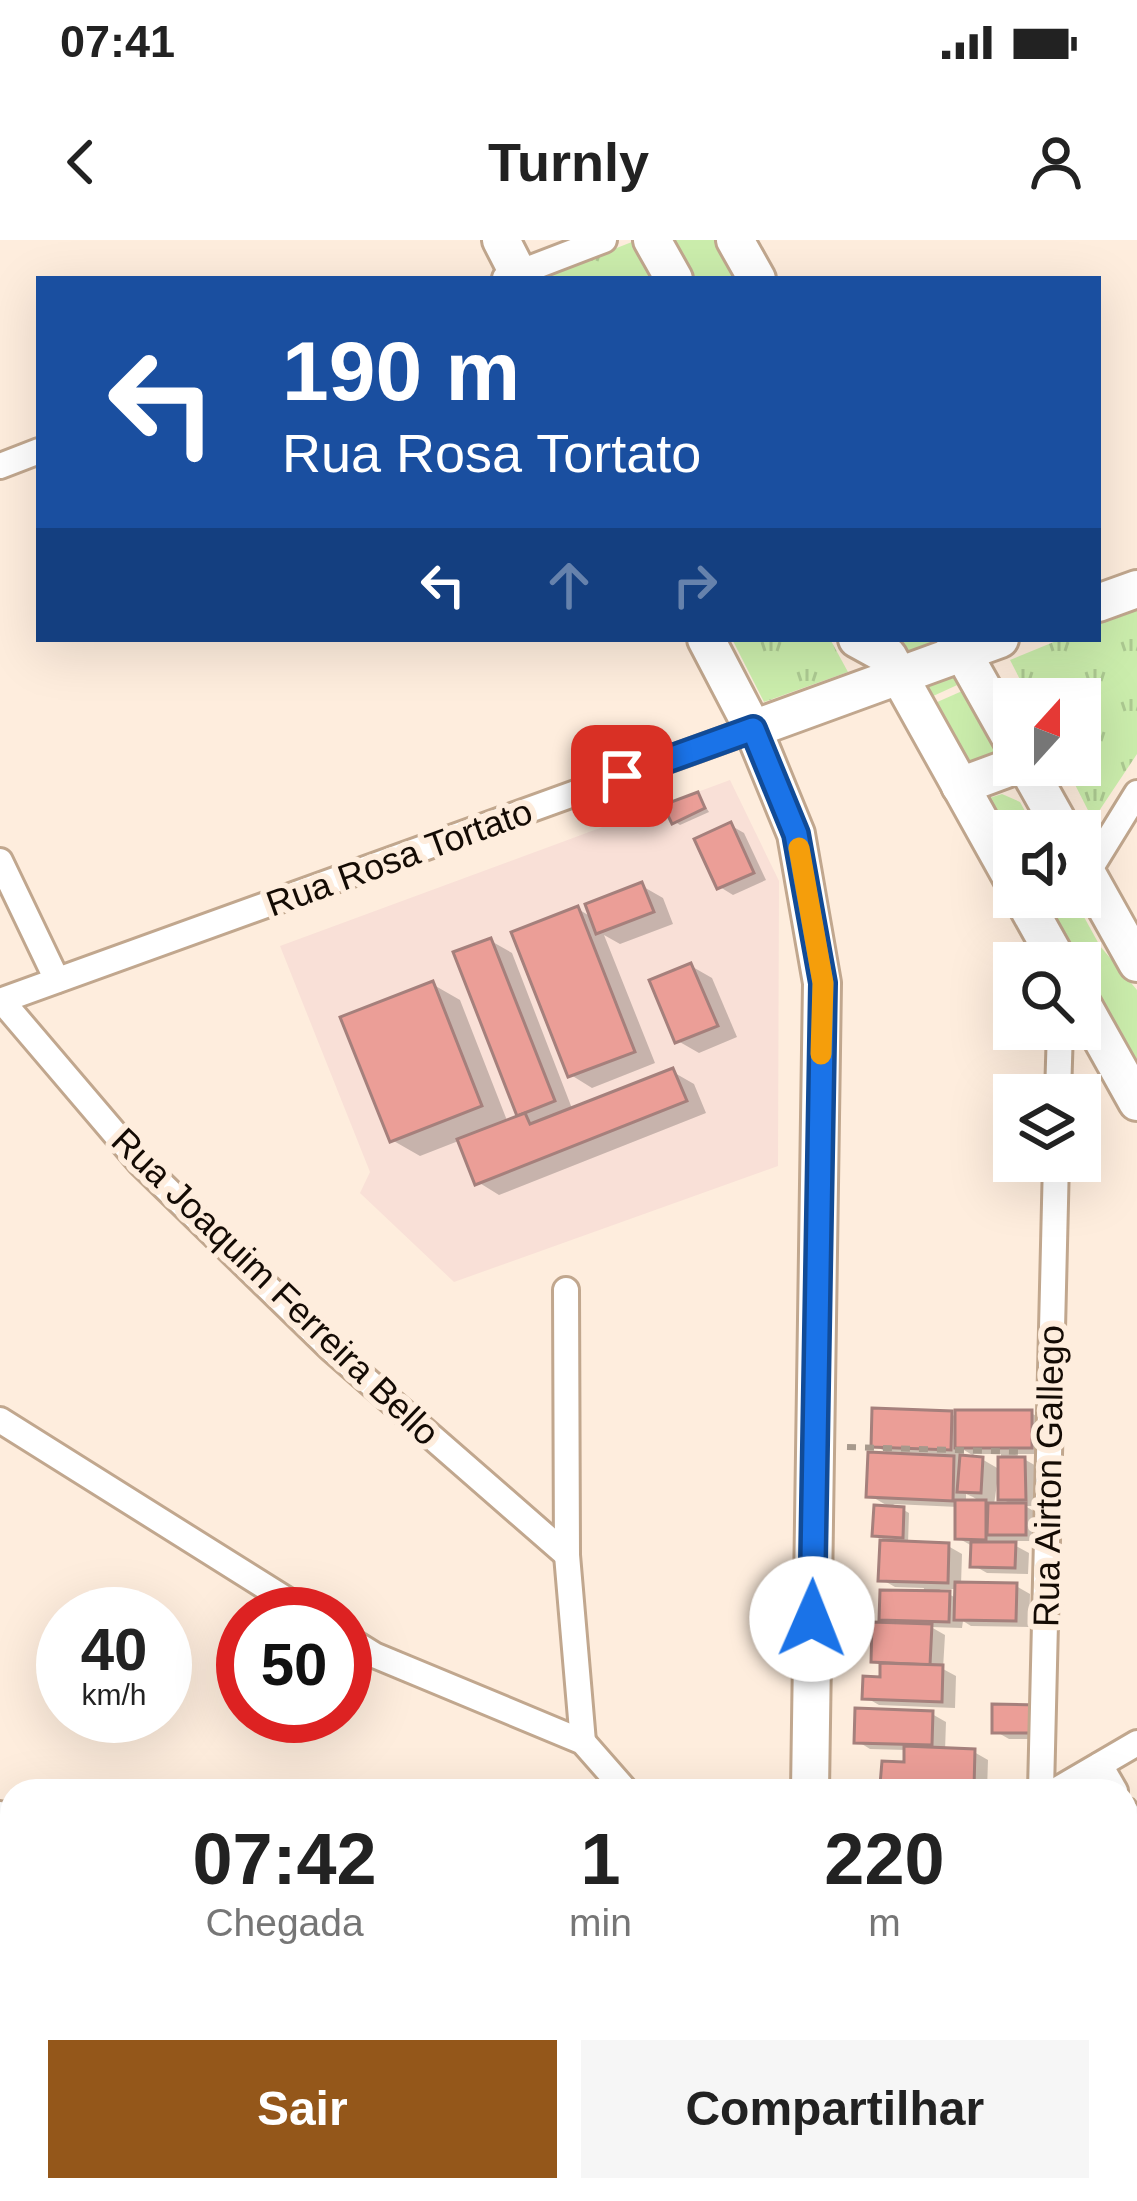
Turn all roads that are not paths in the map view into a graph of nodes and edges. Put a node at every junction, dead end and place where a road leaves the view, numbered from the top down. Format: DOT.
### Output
graph roads {
  1 [pos="501,240"];
  2 [pos="604,240"];
  3 [pos="652,240"];
  4 [pos="735,240"];
  5 [pos="514,276"];
  6 [pos="516,276"];
  7 [pos="672,276"];
  8 [pos="755,276"];
  9 [pos="36,452"];
  10 [pos="0,466"];
  11 [pos="1137,589"];
  12 [pos="1101,602"];
  13 [pos="708,642"];
  14 [pos="862,642"];
  15 [pos="959,646"];
  16 [pos="899,676"];
  17 [pos="993,707"];
  18 [pos="753,729"];
  19 [pos="993,775"];
  20 [pos="960,786"];
  21 [pos="1137,793"];
  22 [pos="1101,843"];
  23 [pos="993,845"];
  24 [pos="0,862"];
  25 [pos="1101,900"];
  26 [pos="1137,963"];
  27 [pos="57,980"];
  28 [pos="1,1001"];
  29 [pos="1101,1038"];
  30 [pos="1137,1102"];
  31 [pos="1055,1182"];
  32 [pos="566,1290"];
  33 [pos="0,1420"];
  34 [pos="566,1556"];
  35 [pos="266,1587"];
  36 [pos="372,1654"];
  37 [pos="583,1742"];
  38 [pos="1137,1743"];
  39 [pos="1100,1765"];
  40 [pos="615,1779"];
  41 [pos="809,1779"];
  42 [pos="1041,1779"];
  43 [pos="1076,1779"];
  44 [pos="1108,1779"];
  1 -- 5 [label="main road"];
  2 -- 6 [label="street"];
  3 -- 7 [label="main road"];
  4 -- 8 [label="main road"];
  9 -- 10 [label="street"];
  11 -- 12 [label="main road"];
  13 -- 18 [label="main road"];
  14 -- 16 [label="main road"];
  15 -- 16 [label="main road, Rua Rosa Tortato"];
  15 -- 17 [label="main road"];
  16 -- 18 [label="main road, Rua Rosa Tortato"];
  16 -- 20 [label="main road"];
  18 -- 27 [label="street, Rua Rosa Tortato"];
  18 -- 41 [label="main road"];
  19 -- 20 [label="main road"];
  20 -- 23 [label="main road"];
  21 -- 22 [label="street"];
  24 -- 27 [label="street"];
  25 -- 26 [label="main road"];
  27 -- 28 [label="street, Rua Rosa Tortato"];
  28 -- 34 [label="street, Rua Joaquim Ferreira Bello"];
  29 -- 30 [label="main road"];
  31 -- 42 [label="street, Rua Airton Gallego"];
  32 -- 34 [label="street"];
  33 -- 35 [label="street"];
  34 -- 37 [label="street"];
  36 -- 37 [label="street"];
  37 -- 40 [label="street"];
  38 -- 39 [label="street"];
  39 -- 43 [label="street"];
  39 -- 44 [label="street"];
}
